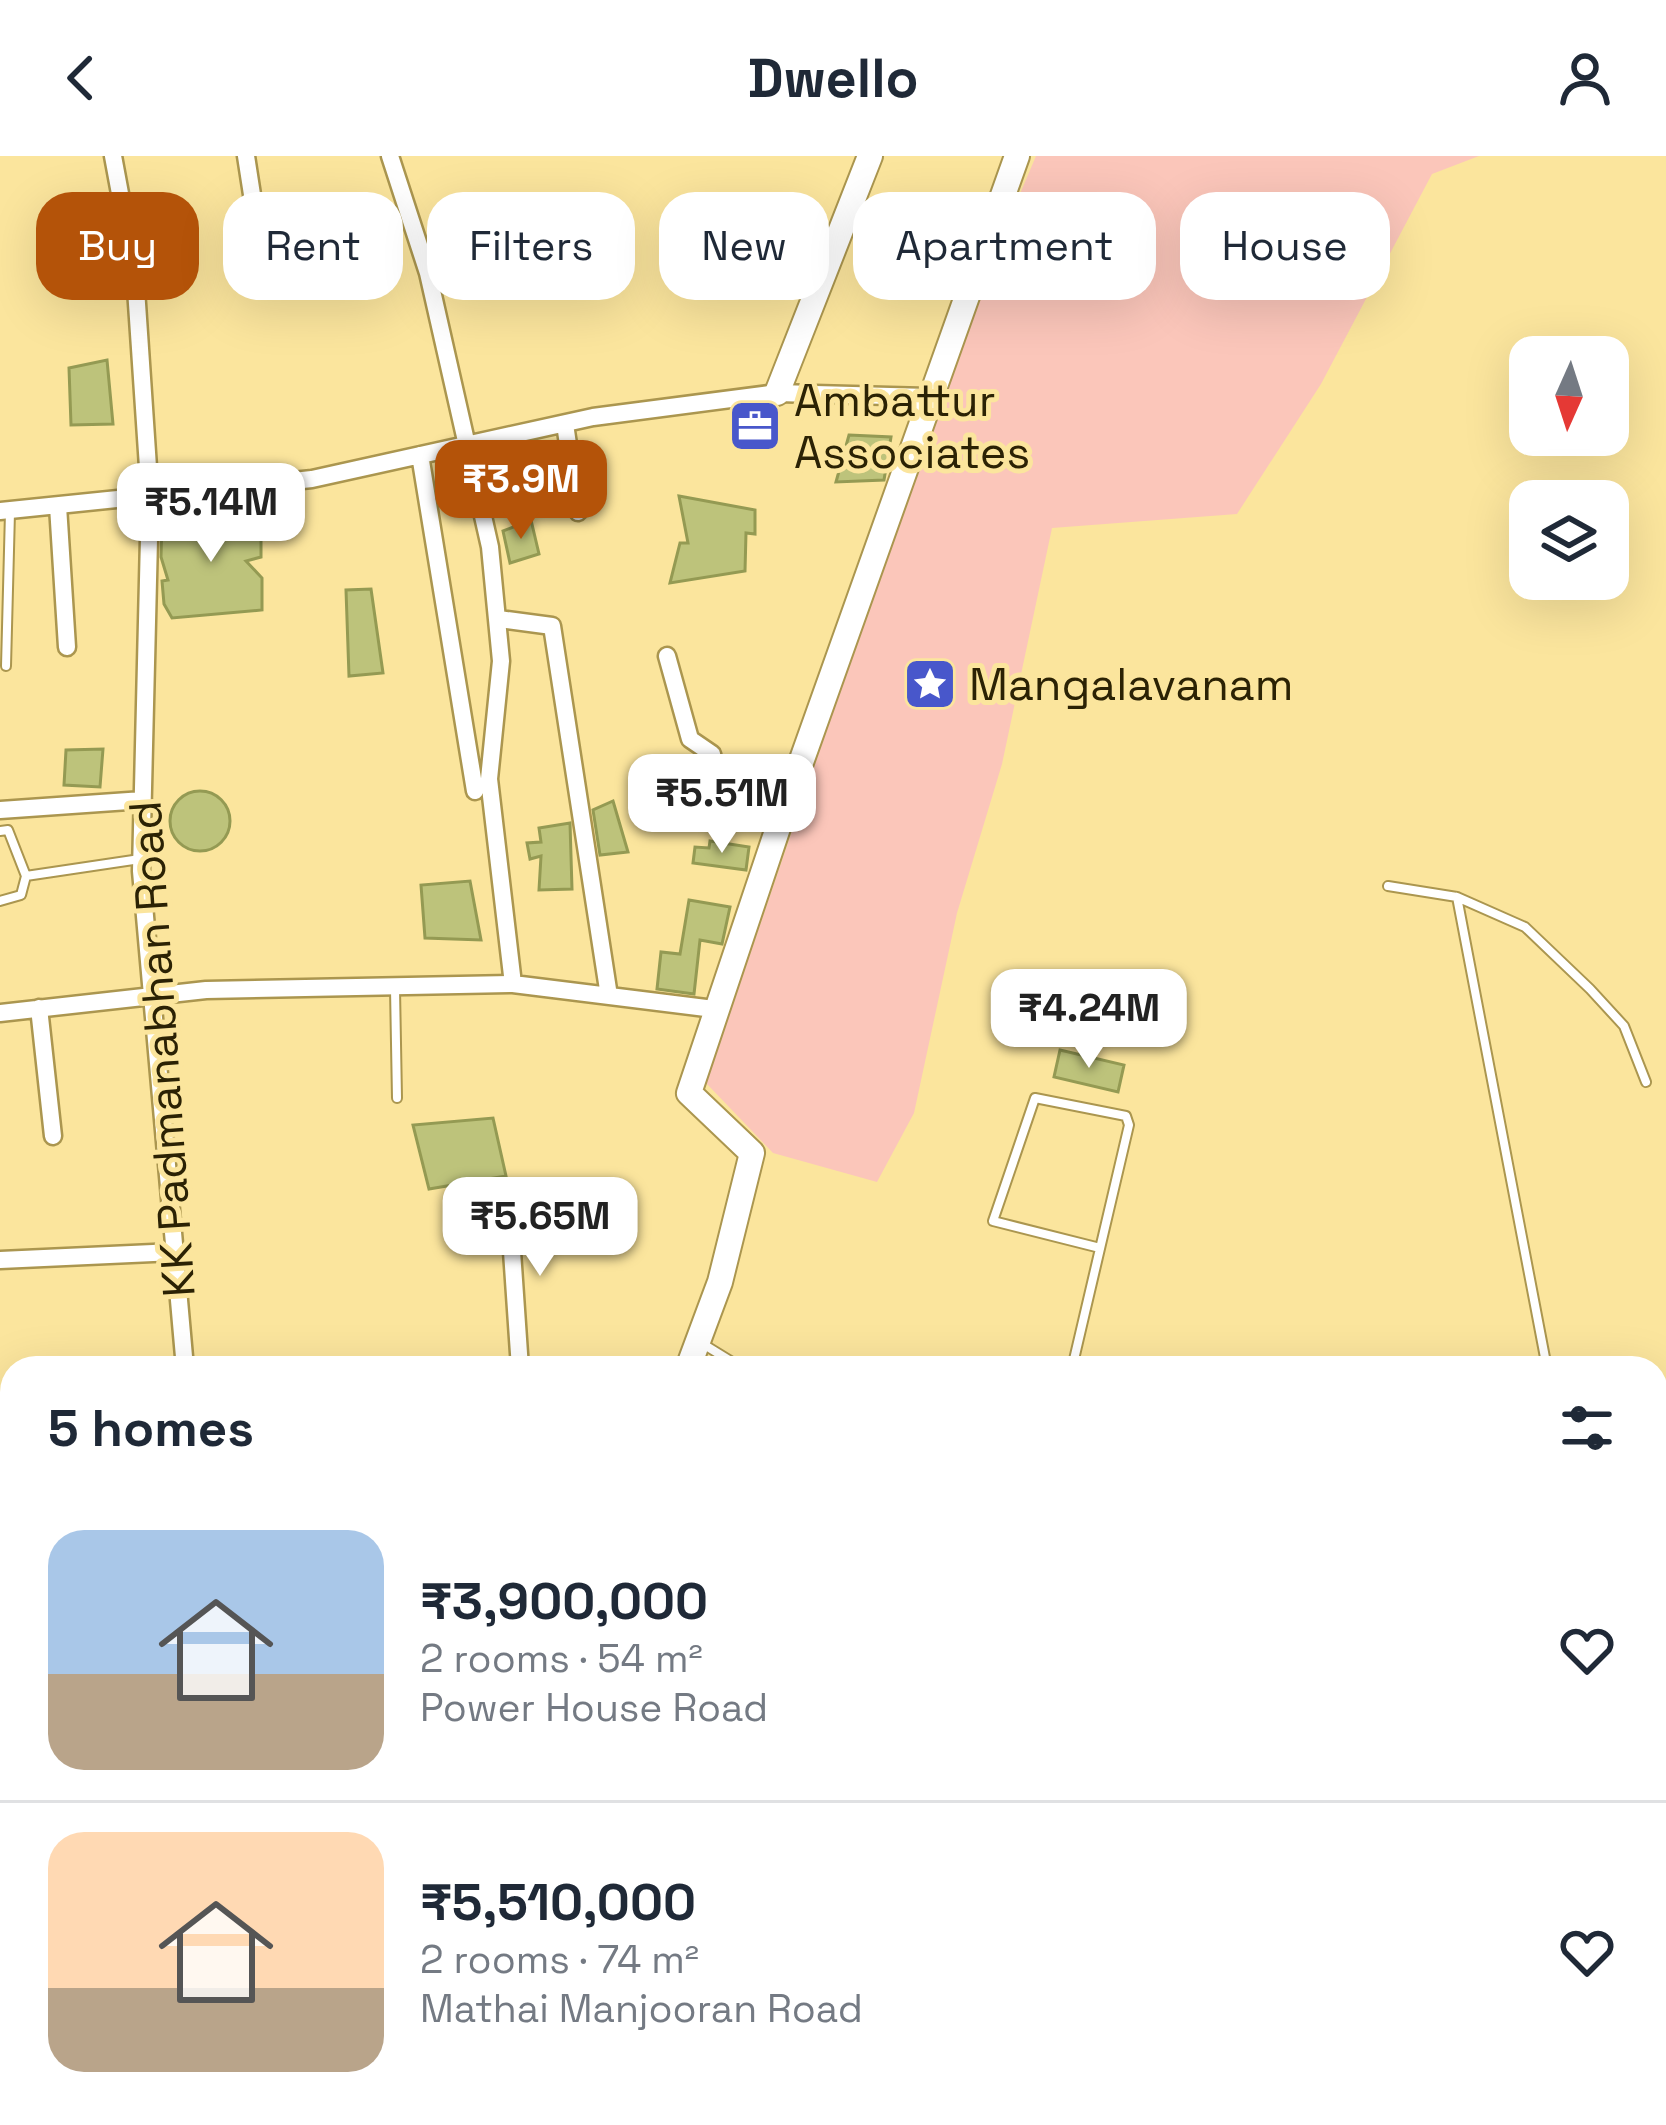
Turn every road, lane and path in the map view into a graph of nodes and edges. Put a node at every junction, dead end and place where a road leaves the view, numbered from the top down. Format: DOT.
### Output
graph roads {
  1 [pos="113,156"];
  2 [pos="246,156"];
  3 [pos="870,156"];
  4 [pos="1017,156"];
  5 [pos="393,157"];
  6 [pos="252,192"];
  7 [pos="829,238"];
  8 [pos="839,239"];
  9 [pos="777,393"];
  10 [pos="928,397"];
  11 [pos="565,424"];
  12 [pos="469,444"];
  13 [pos="421,455"];
  14 [pos="150,497"];
  15 [pos="58,506"];
  16 [pos="5,510"];
  17 [pos="578,512"];
  18 [pos="499,619"];
  19 [pos="67,647"];
  20 [pos="668,656"];
  21 [pos="6,666"];
  22 [pos="482,785"];
  23 [pos="143,800"];
  24 [pos="0,810"];
  25 [pos="784,810"];
  26 [pos="0,831"];
  27 [pos="142,859"];
  28 [pos="26,876"];
  29 [pos="1388,886"];
  30 [pos="1457,897"];
  31 [pos="0,901"];
  32 [pos="513,983"];
  33 [pos="395,988"];
  34 [pos="155,994"];
  35 [pos="609,996"];
  36 [pos="39,1008"];
  37 [pos="714,1009"];
  38 [pos="0,1013"];
  39 [pos="1646,1082"];
  40 [pos="397,1098"];
  41 [pos="53,1136"];
  42 [pos="508,1193"];
  43 [pos="1100,1248"];
  44 [pos="175,1252"];
  45 [pos="0,1260"];
  46 [pos="699,1342"];
  47 [pos="184,1356"];
  48 [pos="519,1356"];
  49 [pos="693,1356"];
  50 [pos="722,1356"];
  51 [pos="1075,1356"];
  52 [pos="1545,1356"];
  1 -- 14 [label="street, KK Padmanabhan Road"];
  2 -- 6 [label="street"];
  3 -- 8 [label="street"];
  4 -- 10 [label="street"];
  5 -- 12 [label="street"];
  7 -- 8 [label="lane"];
  8 -- 9 [label="street"];
  9 -- 10 [label="street"];
  9 -- 11 [label="street"];
  10 -- 25 [label="street"];
  11 -- 12 [label="street"];
  11 -- 17 [label="street"];
  12 -- 13 [label="street"];
  12 -- 18 [label="street"];
  13 -- 14 [label="street"];
  13 -- 22 [label="street"];
  14 -- 15 [label="street"];
  14 -- 23 [label="street, KK Padmanabhan Road"];
  15 -- 16 [label="street"];
  15 -- 19 [label="street"];
  16 -- 21 [label="lane"];
  18 -- 22 [label="street"];
  18 -- 35 [label="street"];
  20 -- 25 [label="street"];
  22 -- 32 [label="street"];
  23 -- 24 [label="street"];
  23 -- 27 [label="street, KK Padmanabhan Road"];
  25 -- 37 [label="street"];
  26 -- 28 [label="lane"];
  27 -- 28 [label="lane"];
  27 -- 34 [label="street, KK Padmanabhan Road"];
  28 -- 31 [label="lane"];
  29 -- 30 [label="lane"];
  30 -- 39 [label="lane"];
  30 -- 52 [label="lane"];
  32 -- 33 [label="street"];
  32 -- 35 [label="street"];
  33 -- 34 [label="street"];
  33 -- 40 [label="lane"];
  34 -- 36 [label="street"];
  34 -- 44 [label="street, KK Padmanabhan Road"];
  35 -- 37 [label="street"];
  36 -- 38 [label="street"];
  36 -- 41 [label="street"];
  37 -- 46 [label="street"];
  42 -- 48 [label="street"];
  43 -- 43 [label="lane"];
  43 -- 51 [label="lane"];
  44 -- 45 [label="street"];
  44 -- 47 [label="street, KK Padmanabhan Road"];
  46 -- 49 [label="street"];
  46 -- 50 [label="lane"];
}
